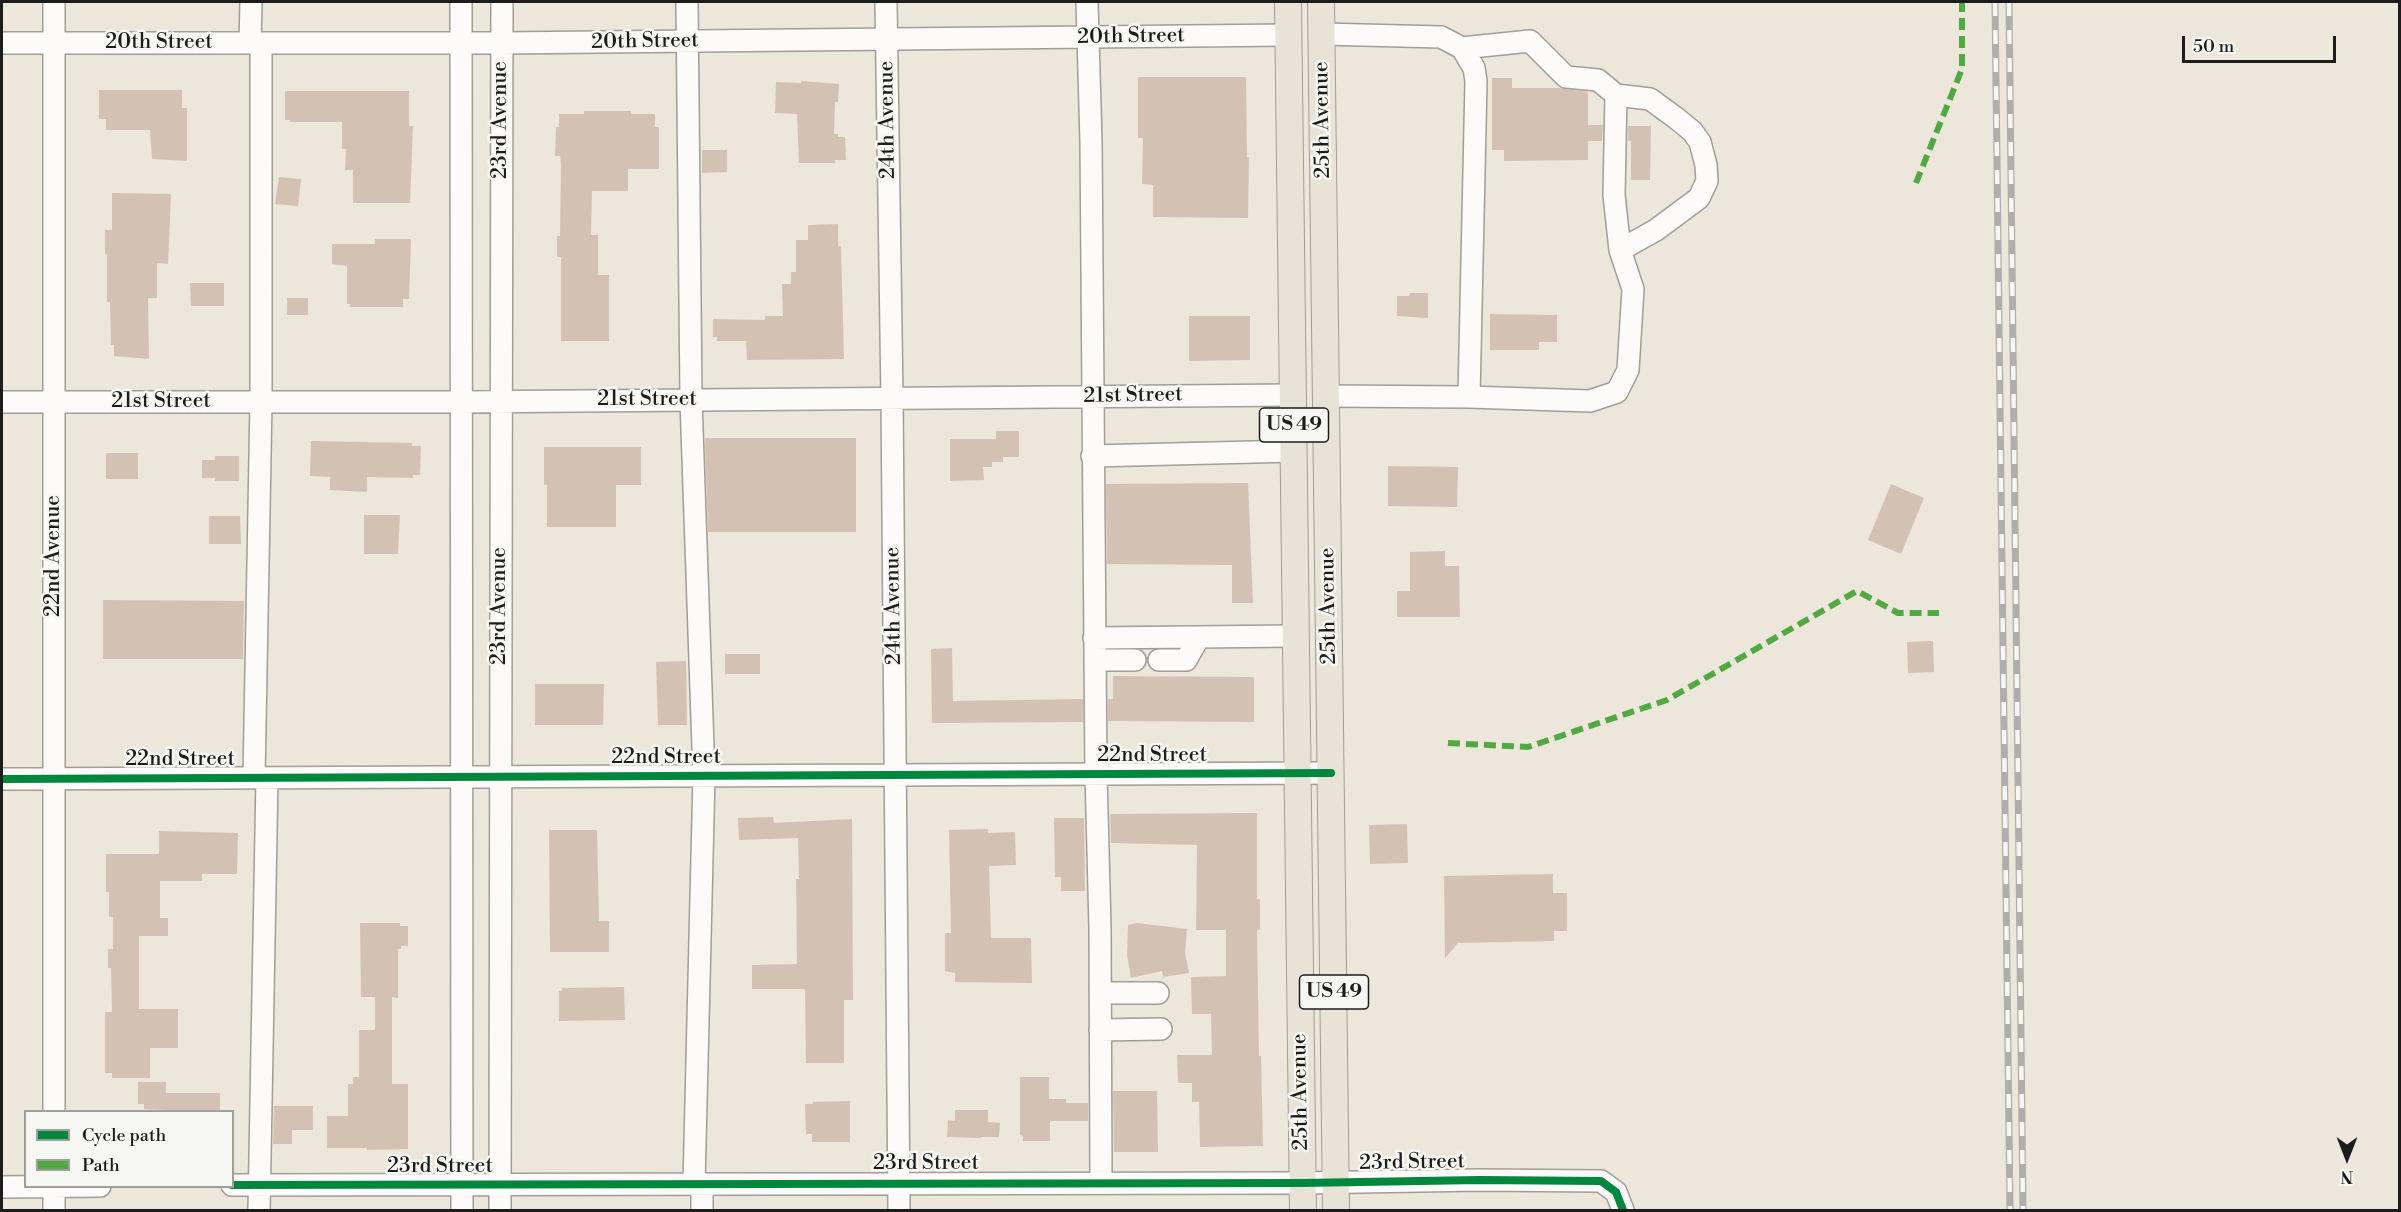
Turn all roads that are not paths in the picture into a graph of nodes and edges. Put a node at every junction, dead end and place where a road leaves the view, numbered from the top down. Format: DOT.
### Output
graph roads {
  1 [pos="54,2"];
  2 [pos="251,2"];
  3 [pos="461,2"];
  4 [pos="502,2"];
  5 [pos="687,2"];
  6 [pos="886,2"];
  7 [pos="1087,2"];
  8 [pos="1288,2"];
  9 [pos="1322,2"];
  10 [pos="1322,34"];
  11 [pos="1288,35"];
  12 [pos="1088,37"];
  13 [pos="886,39"];
  14 [pos="688,41"];
  15 [pos="2,43"];
  16 [pos="54,43"];
  17 [pos="256,43"];
  18 [pos="461,43"];
  19 [pos="502,43"];
  20 [pos="1462,48"];
  21 [pos="1616,95"];
  22 [pos="1620,250"];
  23 [pos="1293,395"];
  24 [pos="1326,396"];
  25 [pos="1091,397"];
  26 [pos="1469,397"];
  27 [pos="892,398"];
  28 [pos="691,400"];
  29 [pos="2,402"];
  30 [pos="261,402"];
  31 [pos="461,402"];
  32 [pos="500,402"];
  33 [pos="54,403"];
  34 [pos="1294,451"];
  35 [pos="1092,456"];
  36 [pos="1296,636"];
  37 [pos="1199,637"];
  38 [pos="1094,638"];
  39 [pos="1095,660"];
  40 [pos="1134,660"];
  41 [pos="1159,660"];
  42 [pos="1331,773"];
  43 [pos="1096,774"];
  44 [pos="1298,774"];
  45 [pos="896,775"];
  46 [pos="704,776"];
  47 [pos="462,777"];
  48 [pos="501,777"];
  49 [pos="260,778"];
  50 [pos="2,779"];
  51 [pos="54,779"];
  52 [pos="1101,993"];
  53 [pos="1158,993"];
  54 [pos="1161,1029"];
  55 [pos="1100,1030"];
  56 [pos="54,1110"];
  57 [pos="1101,1182"];
  58 [pos="898,1183"];
  59 [pos="1302,1183"];
  60 [pos="1336,1183"];
  61 [pos="259,1184"];
  62 [pos="698,1184"];
  63 [pos="234,1185"];
  64 [pos="462,1185"];
  65 [pos="500,1185"];
  66 [pos="2,1187"];
  67 [pos="24,1187"];
  68 [pos="54,1188"];
  69 [pos="1619,1201"];
  70 [pos="54,1210"];
  71 [pos="259,1210"];
  72 [pos="462,1210"];
  73 [pos="500,1210"];
  74 [pos="702,1210"];
  75 [pos="899,1210"];
  76 [pos="1303,1210"];
  77 [pos="1336,1210"];
  1 -- 16 [label="street, 22nd Avenue"];
  2 -- 17 [label="street"];
  3 -- 18 [label="street, 23rd Avenue"];
  4 -- 19 [label="street, 23rd Avenue"];
  5 -- 14 [label="street"];
  6 -- 13 [label="street, 24th Avenue"];
  7 -- 12 [label="street"];
  8 -- 11 [label="main road, 25th Avenue / US 49"];
  9 -- 10 [label="main road, 25th Avenue / US 49"];
  10 -- 20 [label="street"];
  10 -- 24 [label="main road, 25th Avenue / US 49"];
  11 -- 12 [label="street, 20th Street"];
  11 -- 23 [label="main road, 25th Avenue / US 49"];
  12 -- 13 [label="street, 20th Street"];
  12 -- 25 [label="street"];
  13 -- 14 [label="street, 20th Street"];
  13 -- 27 [label="street, 24th Avenue"];
  14 -- 19 [label="street, 20th Street"];
  14 -- 28 [label="street"];
  15 -- 16 [label="street, 20th Street"];
  16 -- 17 [label="street, 20th Street"];
  16 -- 33 [label="street, 22nd Avenue"];
  17 -- 18 [label="street, 20th Street"];
  17 -- 30 [label="street"];
  18 -- 19 [label="street, 20th Street"];
  18 -- 31 [label="street, 23rd Avenue"];
  19 -- 32 [label="street, 23rd Avenue"];
  20 -- 21 [label="street"];
  20 -- 26 [label="street"];
  21 -- 22 [label="street"];
  21 -- 22 [label="street"];
  22 -- 26 [label="street"];
  23 -- 25 [label="street, 21st Street"];
  23 -- 34 [label="main road, 25th Avenue / US 49"];
  24 -- 26 [label="street"];
  24 -- 42 [label="main road, 25th Avenue / US 49"];
  25 -- 27 [label="street, 21st Street"];
  25 -- 35 [label="street"];
  27 -- 28 [label="street, 21st Street"];
  27 -- 45 [label="street, 24th Avenue"];
  28 -- 32 [label="street, 21st Street"];
  28 -- 46 [label="street"];
  29 -- 33 [label="street, 21st Street"];
  30 -- 31 [label="street, 21st Street"];
  30 -- 33 [label="street, 21st Street"];
  30 -- 49 [label="street"];
  31 -- 32 [label="street, 21st Street"];
  31 -- 47 [label="street, 23rd Avenue"];
  32 -- 48 [label="street, 23rd Avenue"];
  33 -- 51 [label="street, 22nd Avenue"];
  34 -- 35 [label="street"];
  34 -- 36 [label="main road, 25th Avenue / US 49"];
  35 -- 38 [label="street"];
  36 -- 37 [label="street"];
  36 -- 44 [label="main road, 25th Avenue / US 49"];
  37 -- 38 [label="street"];
  37 -- 41 [label="street"];
  38 -- 39 [label="street"];
  39 -- 40 [label="street"];
  39 -- 43 [label="street"];
  42 -- 44 [label="street, 22nd Street"];
  42 -- 60 [label="main road, 25th Avenue / US 49"];
  43 -- 44 [label="street, 22nd Street"];
  43 -- 45 [label="street, 22nd Street"];
  43 -- 52 [label="street"];
  44 -- 59 [label="main road, 25th Avenue / US 49"];
  45 -- 46 [label="street, 22nd Street"];
  45 -- 58 [label="street, 24th Avenue"];
  46 -- 48 [label="street, 22nd Street"];
  46 -- 62 [label="street"];
  47 -- 48 [label="street, 22nd Street"];
  47 -- 49 [label="street, 22nd Street"];
  47 -- 64 [label="street, 23rd Avenue"];
  48 -- 65 [label="street, 23rd Avenue"];
  49 -- 51 [label="street, 22nd Street"];
  49 -- 61 [label="street"];
  50 -- 51 [label="street, 22nd Street"];
  51 -- 56 [label="street, 22nd Avenue"];
  52 -- 53 [label="street"];
  52 -- 55 [label="street"];
  54 -- 55 [label="street"];
  55 -- 57 [label="street"];
  57 -- 58 [label="street, 23rd Street"];
  57 -- 59 [label="street, 23rd Street"];
  58 -- 62 [label="street, 23rd Street"];
  58 -- 75 [label="street, 24th Avenue"];
  59 -- 60 [label="street, 23rd Street"];
  59 -- 76 [label="main road, 25th Avenue / US 49"];
  60 -- 69 [label="street, 23rd Street"];
  60 -- 77 [label="main road, 25th Avenue / US 49"];
  61 -- 63 [label="street, 23rd Street"];
  61 -- 64 [label="street, 23rd Street"];
  61 -- 71 [label="street"];
  62 -- 65 [label="street, 23rd Street"];
  62 -- 74 [label="street"];
  64 -- 65 [label="street, 23rd Street"];
  64 -- 72 [label="street, 23rd Avenue"];
  65 -- 73 [label="street, 23rd Avenue"];
  66 -- 67 [label="street"];
  68 -- 70 [label="street"];
}
